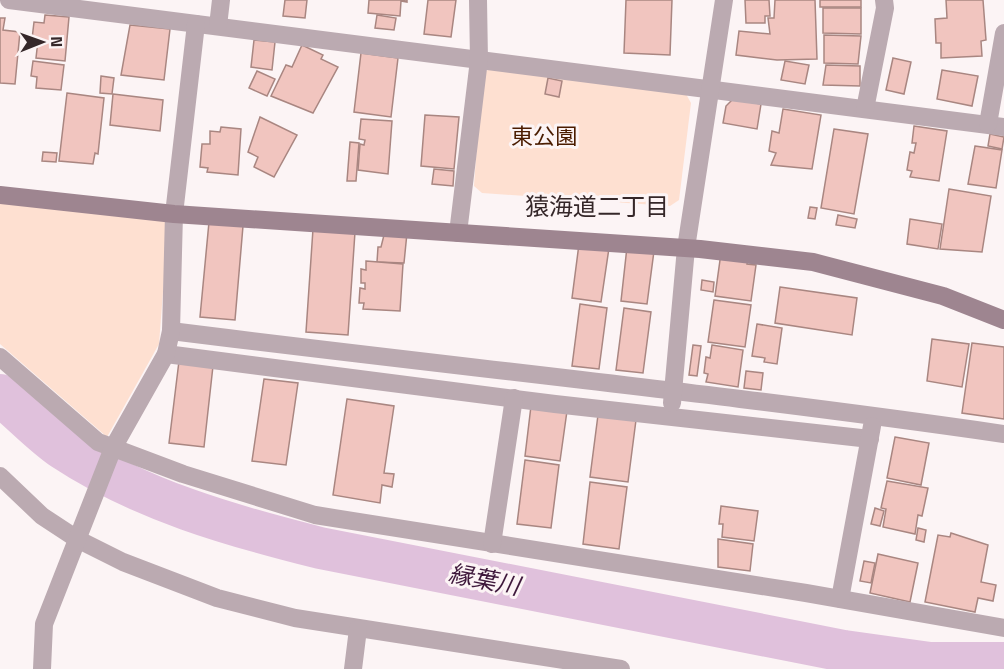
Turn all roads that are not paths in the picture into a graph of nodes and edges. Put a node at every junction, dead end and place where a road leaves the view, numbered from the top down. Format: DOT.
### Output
graph roads {
  1 [pos="9,0"];
  2 [pos="221,0"];
  3 [pos="478,0"];
  4 [pos="724,0"];
  5 [pos="884,0"];
  6 [pos="133,8"];
  7 [pos="196,24"];
  8 [pos="218,26"];
  9 [pos="1004,33"];
  10 [pos="480,60"];
  11 [pos="709,91"];
  12 [pos="865,109"];
  13 [pos="996,125"];
  14 [pos="0,195"];
  15 [pos="174,214"];
  16 [pos="458,232"];
  17 [pos="686,248"];
  18 [pos="1004,320"];
  19 [pos="171,331"];
  20 [pos="166,354"];
  21 [pos="0,357"];
  22 [pos="673,391"];
  23 [pos="514,398"];
  24 [pos="874,415"];
  25 [pos="670,416"];
  26 [pos="1004,434"];
  27 [pos="870,439"];
  28 [pos="111,453"];
  29 [pos="0,476"];
  30 [pos="77,539"];
  31 [pos="492,544"];
  32 [pos="840,599"];
  33 [pos="1004,628"];
  34 [pos="358,629"];
  35 [pos="540,663"];
  36 [pos="42,669"];
  37 [pos="353,669"];
  38 [pos="621,669"];
  1 -- 6 [label="street"];
  2 -- 8 [label="street"];
  3 -- 10 [label="street"];
  4 -- 11 [label="street"];
  5 -- 12 [label="street"];
  6 -- 7 [label="street"];
  7 -- 8 [label="street"];
  7 -- 15 [label="street"];
  8 -- 10 [label="street"];
  9 -- 13 [label="street"];
  10 -- 11 [label="street"];
  10 -- 16 [label="street"];
  11 -- 12 [label="street"];
  11 -- 17 [label="street"];
  12 -- 13 [label="street"];
  14 -- 15 [label="street"];
  15 -- 16 [label="street"];
  15 -- 19 [label="street"];
  16 -- 17 [label="street"];
  17 -- 18 [label="street"];
  17 -- 22 [label="street"];
  19 -- 20 [label="street"];
  19 -- 22 [label="street"];
  20 -- 23 [label="street"];
  20 -- 28 [label="street"];
  21 -- 28 [label="street"];
  22 -- 24 [label="street"];
  22 -- 25 [label="street"];
  23 -- 25 [label="street"];
  23 -- 31 [label="street"];
  24 -- 26 [label="street"];
  24 -- 27 [label="street"];
  25 -- 27 [label="street"];
  27 -- 32 [label="street"];
  28 -- 30 [label="street"];
  28 -- 31 [label="street"];
  29 -- 30 [label="street"];
  30 -- 34 [label="street"];
  30 -- 36 [label="street"];
  31 -- 32 [label="street"];
  32 -- 33 [label="street"];
  34 -- 35 [label="street"];
  34 -- 37 [label="street"];
  35 -- 38 [label="street"];
}
